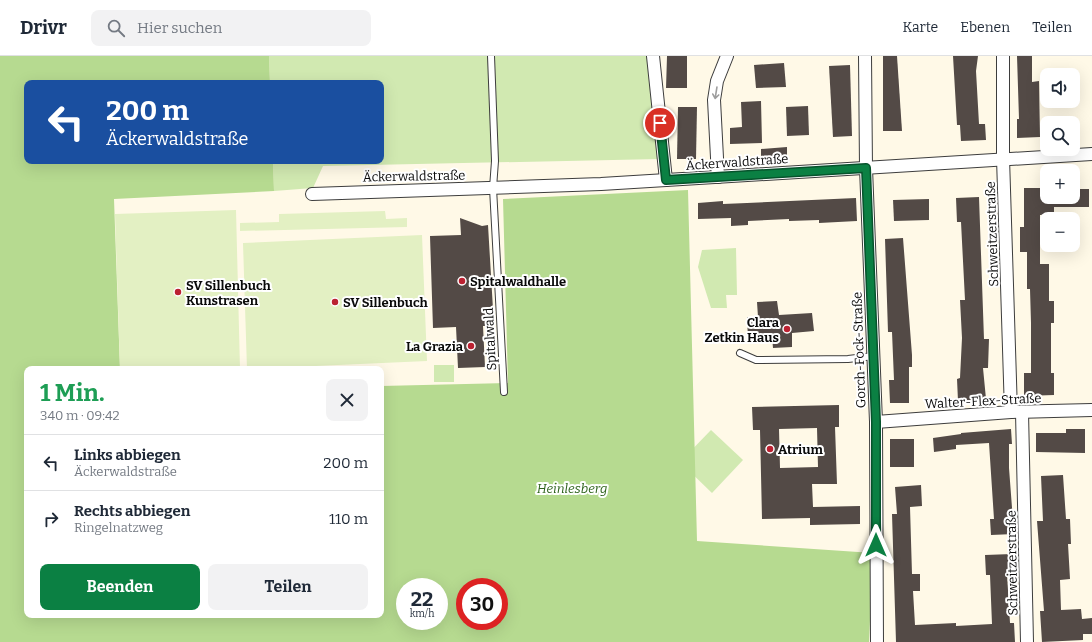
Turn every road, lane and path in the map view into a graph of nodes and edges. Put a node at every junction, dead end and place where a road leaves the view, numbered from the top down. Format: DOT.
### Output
graph roads {
  1 [pos="491,56"];
  2 [pos="653,56"];
  3 [pos="727,56"];
  4 [pos="865,56"];
  5 [pos="1003,56"];
  6 [pos="1092,154"];
  7 [pos="1003,158"];
  8 [pos="866,168"];
  9 [pos="718,176"];
  10 [pos="666,180"];
  11 [pos="493,188"];
  12 [pos="312,194"];
  13 [pos="740,353"];
  14 [pos="874,356"];
  15 [pos="504,392"];
  16 [pos="1092,410"];
  17 [pos="1017,412"];
  18 [pos="876,422"];
  19 [pos="878,642"];
  20 [pos="1028,642"];
  1 -- 11 [label="lane, Spitalwald"];
  2 -- 10 [label="street"];
  3 -- 9 [label="street, one-way"];
  4 -- 8 [label="street, Gorch-Fock-Straße"];
  5 -- 7 [label="street, Schweitzerstraße"];
  6 -- 7 [label="street, Äckerwaldstraße"];
  7 -- 8 [label="street, Äckerwaldstraße"];
  7 -- 17 [label="street, Schweitzerstraße"];
  8 -- 9 [label="street, Äckerwaldstraße"];
  8 -- 14 [label="street, Gorch-Fock-Straße"];
  9 -- 10 [label="street, Äckerwaldstraße"];
  10 -- 11 [label="street, Äckerwaldstraße"];
  11 -- 12 [label="street, Äckerwaldstraße"];
  11 -- 15 [label="lane, Spitalwald"];
  13 -- 14 [label="lane"];
  14 -- 18 [label="street, Gorch-Fock-Straße"];
  16 -- 17 [label="street, Walter-Flex-Straße"];
  17 -- 18 [label="street, Walter-Flex-Straße"];
  17 -- 20 [label="street, Schweitzerstraße"];
  18 -- 19 [label="street, Gorch-Fock-Straße"];
}
